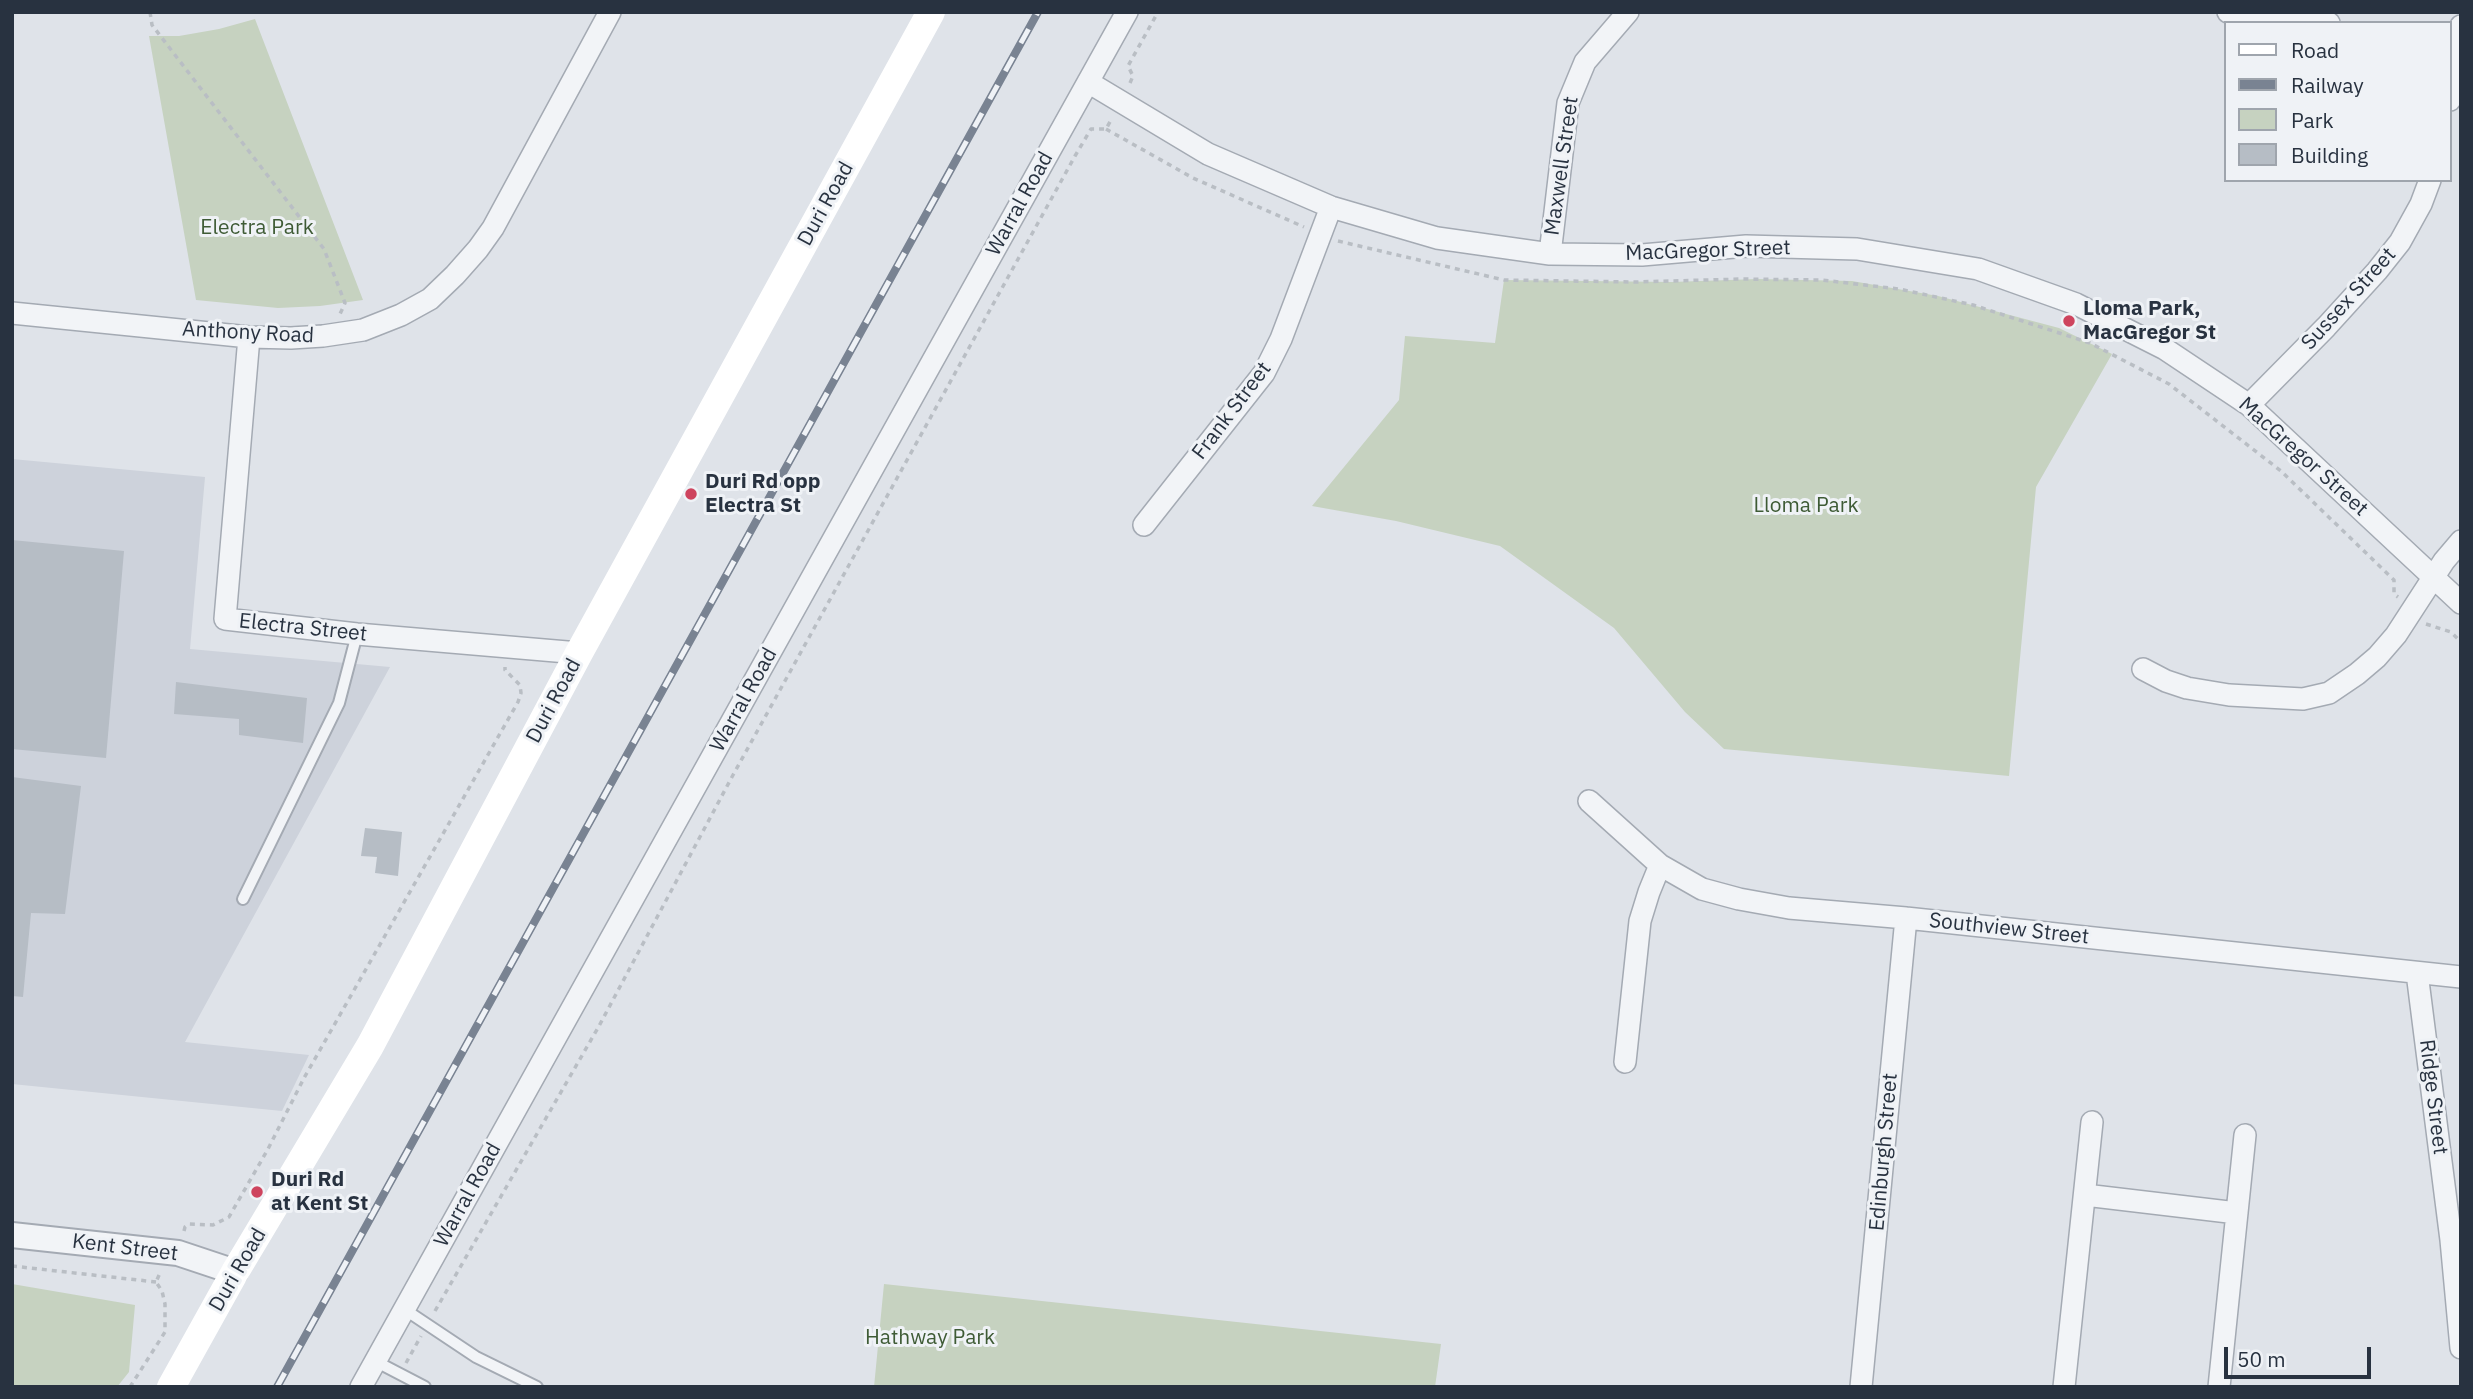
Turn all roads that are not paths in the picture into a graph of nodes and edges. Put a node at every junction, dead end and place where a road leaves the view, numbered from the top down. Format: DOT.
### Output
graph roads {
  1 [pos="610,12"];
  2 [pos="931,12"];
  3 [pos="1126,12"];
  4 [pos="2228,12"];
  5 [pos="1623,14"];
  6 [pos="2311,21"];
  7 [pos="2457,33"];
  8 [pos="2452,81"];
  9 [pos="1088,82"];
  10 [pos="2429,182"];
  11 [pos="1331,207"];
  12 [pos="1550,254"];
  13 [pos="12,313"];
  14 [pos="249,337"];
  15 [pos="2249,405"];
  16 [pos="1144,525"];
  17 [pos="2461,541"];
  18 [pos="2434,578"];
  19 [pos="2461,603"];
  20 [pos="357,634"];
  21 [pos="579,653"];
  22 [pos="2143,668"];
  23 [pos="1589,801"];
  24 [pos="1660,865"];
  25 [pos="243,899"];
  26 [pos="1906,918"];
  27 [pos="2417,973"];
  28 [pos="2461,977"];
  29 [pos="1625,1062"];
  30 [pos="2092,1122"];
  31 [pos="2245,1135"];
  32 [pos="2085,1195"];
  33 [pos="2237,1213"];
  34 [pos="12,1235"];
  35 [pos="235,1272"];
  36 [pos="404,1309"];
  37 [pos="2461,1348"];
  38 [pos="375,1361"];
  39 [pos="171,1387"];
  40 [pos="361,1387"];
  41 [pos="425,1387"];
  42 [pos="537,1387"];
  43 [pos="1861,1387"];
  44 [pos="2064,1387"];
  45 [pos="2219,1387"];
  1 -- 14 [label="street, Anthony Road"];
  2 -- 21 [label="main road, Duri Road"];
  3 -- 9 [label="street, Warral Road"];
  4 -- 6 [label="street"];
  5 -- 12 [label="street, Maxwell Street"];
  7 -- 8 [label="street"];
  9 -- 11 [label="street, MacGregor Street"];
  9 -- 36 [label="street, Warral Road"];
  10 -- 15 [label="street, Sussex Street"];
  11 -- 12 [label="street, MacGregor Street"];
  11 -- 16 [label="street, Frank Street"];
  12 -- 15 [label="street, MacGregor Street"];
  13 -- 14 [label="street, Anthony Road"];
  14 -- 20 [label="street, Electra Street"];
  15 -- 18 [label="street, MacGregor Street"];
  17 -- 18 [label="street"];
  18 -- 19 [label="street, MacGregor Street"];
  18 -- 22 [label="street"];
  20 -- 21 [label="street, Electra Street"];
  20 -- 25 [label="lane"];
  21 -- 35 [label="main road, Duri Road"];
  23 -- 24 [label="street, Southview Street"];
  24 -- 26 [label="street, Southview Street"];
  24 -- 29 [label="street"];
  26 -- 27 [label="street, Southview Street"];
  26 -- 43 [label="street, Edinburgh Street"];
  27 -- 28 [label="street, Southview Street"];
  27 -- 37 [label="street, Ridge Street"];
  30 -- 32 [label="street"];
  31 -- 33 [label="street"];
  32 -- 33 [label="street"];
  32 -- 44 [label="street"];
  33 -- 45 [label="street"];
  34 -- 35 [label="street, Kent Street"];
  35 -- 39 [label="main road, Duri Road"];
  36 -- 38 [label="street, Warral Road"];
  36 -- 42 [label="lane"];
  38 -- 40 [label="street, Warral Road"];
  38 -- 41 [label="lane"];
}
